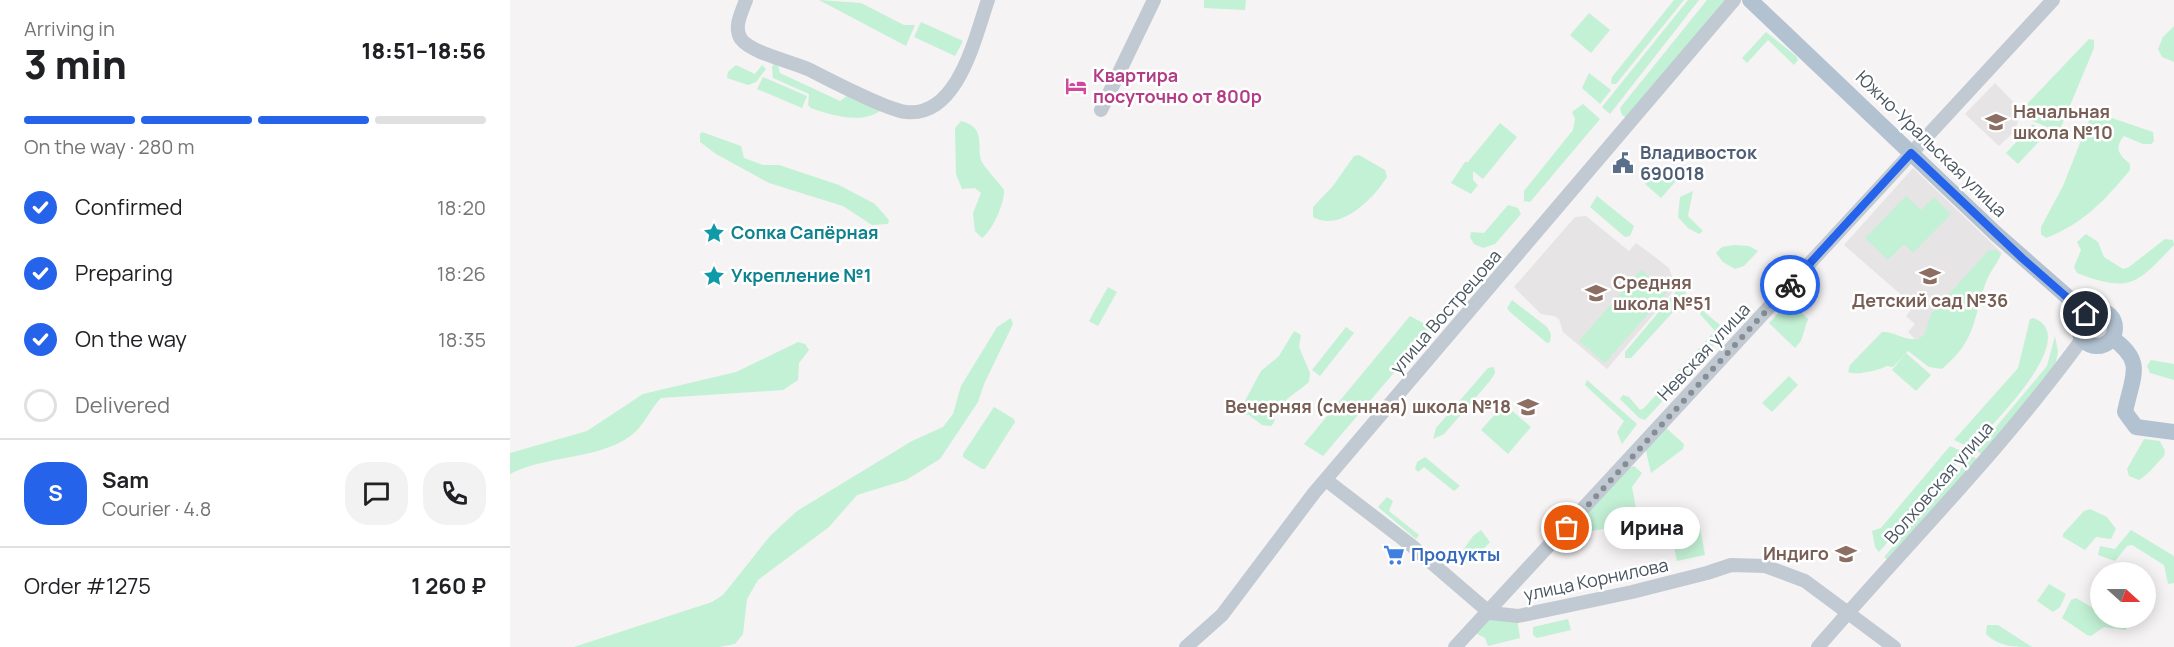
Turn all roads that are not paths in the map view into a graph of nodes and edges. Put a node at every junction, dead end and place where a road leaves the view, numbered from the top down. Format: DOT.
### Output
graph roads {
  1 [pos="746,0"];
  2 [pos="988,0"];
  3 [pos="1154,0"];
  4 [pos="1734,0"];
  5 [pos="1750,0"];
  6 [pos="2053,0"];
  7 [pos="1101,110"];
  8 [pos="1911,153"];
  9 [pos="2086,314"];
  10 [pos="2112,338"];
  11 [pos="2082,339"];
  12 [pos="2144,429"];
  13 [pos="2174,432"];
  14 [pos="2174,443"];
  15 [pos="1326,480"];
  16 [pos="1490,612"];
  17 [pos="1850,612"];
  18 [pos="1186,647"];
  19 [pos="1455,647"];
  20 [pos="1818,647"];
  21 [pos="1894,647"];
  1 -- 2 [label="street"];
  3 -- 7 [label="street"];
  4 -- 15 [label="street, улица Вострецова"];
  5 -- 8 [label="main road, Южно-Уральская улица"];
  6 -- 8 [label="street, Невская улица"];
  8 -- 9 [label="main road, Южно-Уральская улица"];
  8 -- 16 [label="street, Невская улица"];
  9 -- 10 [label="main road"];
  9 -- 11 [label="main road"];
  10 -- 11 [label="main road"];
  10 -- 12 [label="main road"];
  11 -- 17 [label="street, Волховская улица"];
  12 -- 13 [label="main road"];
  12 -- 14 [label="main road"];
  15 -- 16 [label="street"];
  15 -- 18 [label="street, улица Вострецова"];
  16 -- 17 [label="street, улица Корнилова"];
  16 -- 19 [label="street, Невская улица"];
  17 -- 20 [label="street, Волховская улица"];
  17 -- 21 [label="street, улица Корнилова"];
}
